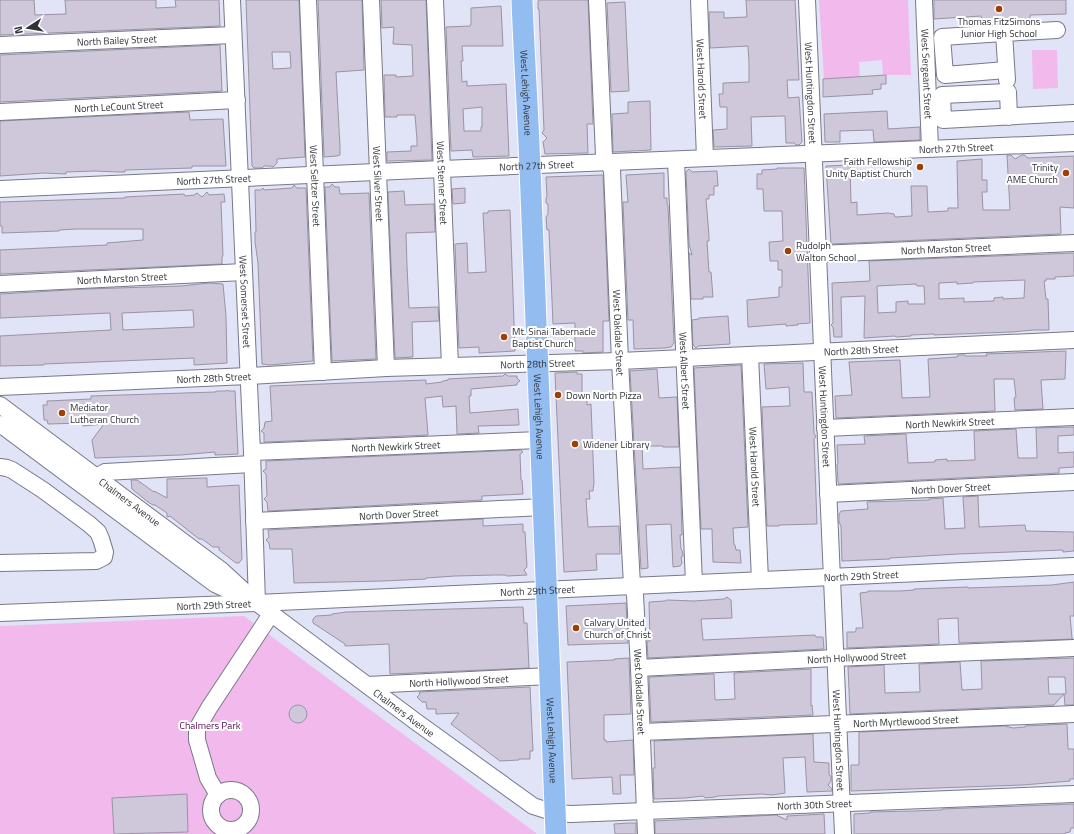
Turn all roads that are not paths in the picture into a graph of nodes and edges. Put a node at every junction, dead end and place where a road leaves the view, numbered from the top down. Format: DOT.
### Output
graph roads {
  1 [pos="232,0"];
  2 [pos="308,0"];
  3 [pos="371,0"];
  4 [pos="435,0"];
  5 [pos="522,0"];
  6 [pos="597,0"];
  7 [pos="698,0"];
  8 [pos="807,0"];
  9 [pos="924,0"];
  10 [pos="1057,30"];
  11 [pos="1004,33"];
  12 [pos="233,35"];
  13 [pos="0,45"];
  14 [pos="1006,70"];
  15 [pos="1008,92"];
  16 [pos="237,100"];
  17 [pos="0,112"];
  18 [pos="1074,112"];
  19 [pos="1009,116"];
  20 [pos="1074,143"];
  21 [pos="930,148"];
  22 [pos="814,154"];
  23 [pos="705,158"];
  24 [pos="676,160"];
  25 [pos="608,162"];
  26 [pos="530,166"];
  27 [pos="442,169"];
  28 [pos="378,172"];
  29 [pos="315,176"];
  30 [pos="240,178"];
  31 [pos="0,189"];
  32 [pos="1074,243"];
  33 [pos="818,254"];
  34 [pos="244,272"];
  35 [pos="0,284"];
  36 [pos="1074,340"];
  37 [pos="822,351"];
  38 [pos="750,355"];
  39 [pos="683,357"];
  40 [pos="620,361"];
  41 [pos="536,362"];
  42 [pos="450,366"];
  43 [pos="386,368"];
  44 [pos="323,372"];
  45 [pos="248,376"];
  46 [pos="0,387"];
  47 [pos="0,405"];
  48 [pos="1074,418"];
  49 [pos="0,424"];
  50 [pos="826,428"];
  51 [pos="540,440"];
  52 [pos="252,458"];
  53 [pos="0,467"];
  54 [pos="1074,482"];
  55 [pos="92,483"];
  56 [pos="828,494"];
  57 [pos="543,507"];
  58 [pos="254,521"];
  59 [pos="0,563"];
  60 [pos="1074,566"];
  61 [pos="832,577"];
  62 [pos="760,580"];
  63 [pos="694,583"];
  64 [pos="632,585"];
  65 [pos="546,589"];
  66 [pos="257,603"];
  67 [pos="0,613"];
  68 [pos="271,614"];
  69 [pos="1074,648"];
  70 [pos="835,658"];
  71 [pos="639,668"];
  72 [pos="551,676"];
  73 [pos="367,685"];
  74 [pos="1074,714"];
  75 [pos="838,725"];
  76 [pos="642,732"];
  77 [pos="1074,794"];
  78 [pos="218,795"];
  79 [pos="842,803"];
  80 [pos="645,810"];
  81 [pos="555,813"];
  82 [pos="556,834"];
  83 [pos="646,834"];
  84 [pos="843,834"];
  1 -- 12 [label="street, West Somerset Street"];
  2 -- 29 [label="street, West Seltzer Street"];
  3 -- 28 [label="street, West Silver Street"];
  4 -- 27 [label="street, West Sterner Street"];
  5 -- 26 [label="main road, West Lehigh Avenue"];
  6 -- 25 [label="street, West Oakdale Street"];
  7 -- 23 [label="street, West Harold Street"];
  8 -- 22 [label="street, West Huntingdon Street"];
  9 -- 21 [label="street, West Sergeant Street"];
  10 -- 11 [label="street"];
  11 -- 14 [label="street"];
  11 -- 14 [label="street"];
  12 -- 13 [label="street, North Bailey Street"];
  12 -- 16 [label="street, West Somerset Street"];
  14 -- 15 [label="street"];
  15 -- 19 [label="street"];
  15 -- 19 [label="street"];
  16 -- 17 [label="street, North LeCount Street"];
  16 -- 30 [label="street, West Somerset Street"];
  18 -- 19 [label="street"];
  20 -- 21 [label="street, North 27th Street"];
  21 -- 22 [label="street, North 27th Street"];
  22 -- 23 [label="street, North 27th Street"];
  22 -- 33 [label="street, West Huntingdon Street"];
  23 -- 24 [label="street, North 27th Street"];
  24 -- 25 [label="street, North 27th Street"];
  24 -- 39 [label="street, West Albert Street"];
  25 -- 26 [label="street, North 27th Street"];
  25 -- 40 [label="street, West Oakdale Street"];
  26 -- 27 [label="street, North 27th Street"];
  26 -- 41 [label="main road, West Lehigh Avenue"];
  27 -- 28 [label="street, North 27th Street"];
  27 -- 42 [label="street, West Sterner Street"];
  28 -- 29 [label="street, North 27th Street"];
  28 -- 43 [label="street, West Silver Street"];
  29 -- 30 [label="street, North 27th Street"];
  29 -- 44 [label="street, West Seltzer Street"];
  30 -- 31 [label="street, North 27th Street"];
  30 -- 34 [label="street, West Somerset Street"];
  32 -- 33 [label="street, North Marston Street"];
  33 -- 37 [label="street, West Huntingdon Street"];
  34 -- 35 [label="street, North Marston Street"];
  34 -- 45 [label="street, West Somerset Street"];
  36 -- 37 [label="street, North 28th Street"];
  37 -- 38 [label="street, North 28th Street"];
  37 -- 50 [label="street, West Huntingdon Street"];
  38 -- 39 [label="street, North 28th Street"];
  38 -- 62 [label="street, West Harold Street"];
  39 -- 40 [label="street, North 28th Street"];
  39 -- 63 [label="street, West Albert Street"];
  40 -- 41 [label="street, North 28th Street"];
  40 -- 64 [label="street, West Oakdale Street"];
  41 -- 42 [label="street, North 28th Street"];
  41 -- 51 [label="main road, West Lehigh Avenue"];
  42 -- 43 [label="street, North 28th Street"];
  43 -- 44 [label="street, North 28th Street"];
  44 -- 45 [label="street, North 28th Street"];
  45 -- 46 [label="street, North 28th Street"];
  45 -- 52 [label="street, West Somerset Street"];
  47 -- 55 [label="street, Chalmers Avenue"];
  48 -- 50 [label="street, North Newkirk Street"];
  49 -- 55 [label="street, Chalmers Avenue"];
  50 -- 56 [label="street, West Huntingdon Street"];
  51 -- 52 [label="street, North Newkirk Street"];
  51 -- 57 [label="main road, West Lehigh Avenue"];
  52 -- 55 [label="street, North Newkirk Street"];
  52 -- 58 [label="street, West Somerset Street"];
  53 -- 59 [label="street"];
  54 -- 56 [label="street, North Dover Street"];
  55 -- 66 [label="street, Chalmers Avenue"];
  56 -- 61 [label="street, West Huntingdon Street"];
  57 -- 58 [label="street, North Dover Street"];
  57 -- 65 [label="main road, West Lehigh Avenue"];
  58 -- 66 [label="street, West Somerset Street"];
  60 -- 61 [label="street, North 29th Street"];
  61 -- 62 [label="street, North 29th Street"];
  61 -- 70 [label="street, West Huntingdon Street"];
  62 -- 63 [label="street, North 29th Street"];
  63 -- 64 [label="street, North 29th Street"];
  64 -- 65 [label="street, North 29th Street"];
  64 -- 71 [label="street, West Oakdale Street"];
  65 -- 66 [label="street, North 29th Street"];
  65 -- 72 [label="main road, West Lehigh Avenue"];
  66 -- 67 [label="street, North 29th Street"];
  66 -- 68 [label="street, Chalmers Avenue"];
  68 -- 73 [label="street, Chalmers Avenue"];
  68 -- 78 [label="street"];
  69 -- 70 [label="street, North Hollywood Street"];
  70 -- 71 [label="street, North Hollywood Street"];
  70 -- 75 [label="street, West Huntingdon Street"];
  71 -- 76 [label="street, West Oakdale Street"];
  72 -- 73 [label="street, North Hollywood Street"];
  72 -- 81 [label="main road, West Lehigh Avenue"];
  73 -- 81 [label="street, Chalmers Avenue"];
  74 -- 75 [label="street, North Myrtlewood Street"];
  75 -- 76 [label="street, North Myrtlewood Street"];
  75 -- 79 [label="street, West Huntingdon Street"];
  76 -- 80 [label="street, West Oakdale Street"];
  77 -- 79 [label="street, North 30th Street"];
  79 -- 80 [label="street, North 30th Street"];
  79 -- 84 [label="street, West Huntingdon Street"];
  80 -- 81 [label="street, North 30th Street"];
  80 -- 83 [label="street, West Oakdale Street"];
  81 -- 82 [label="main road, West Lehigh Avenue"];
}
